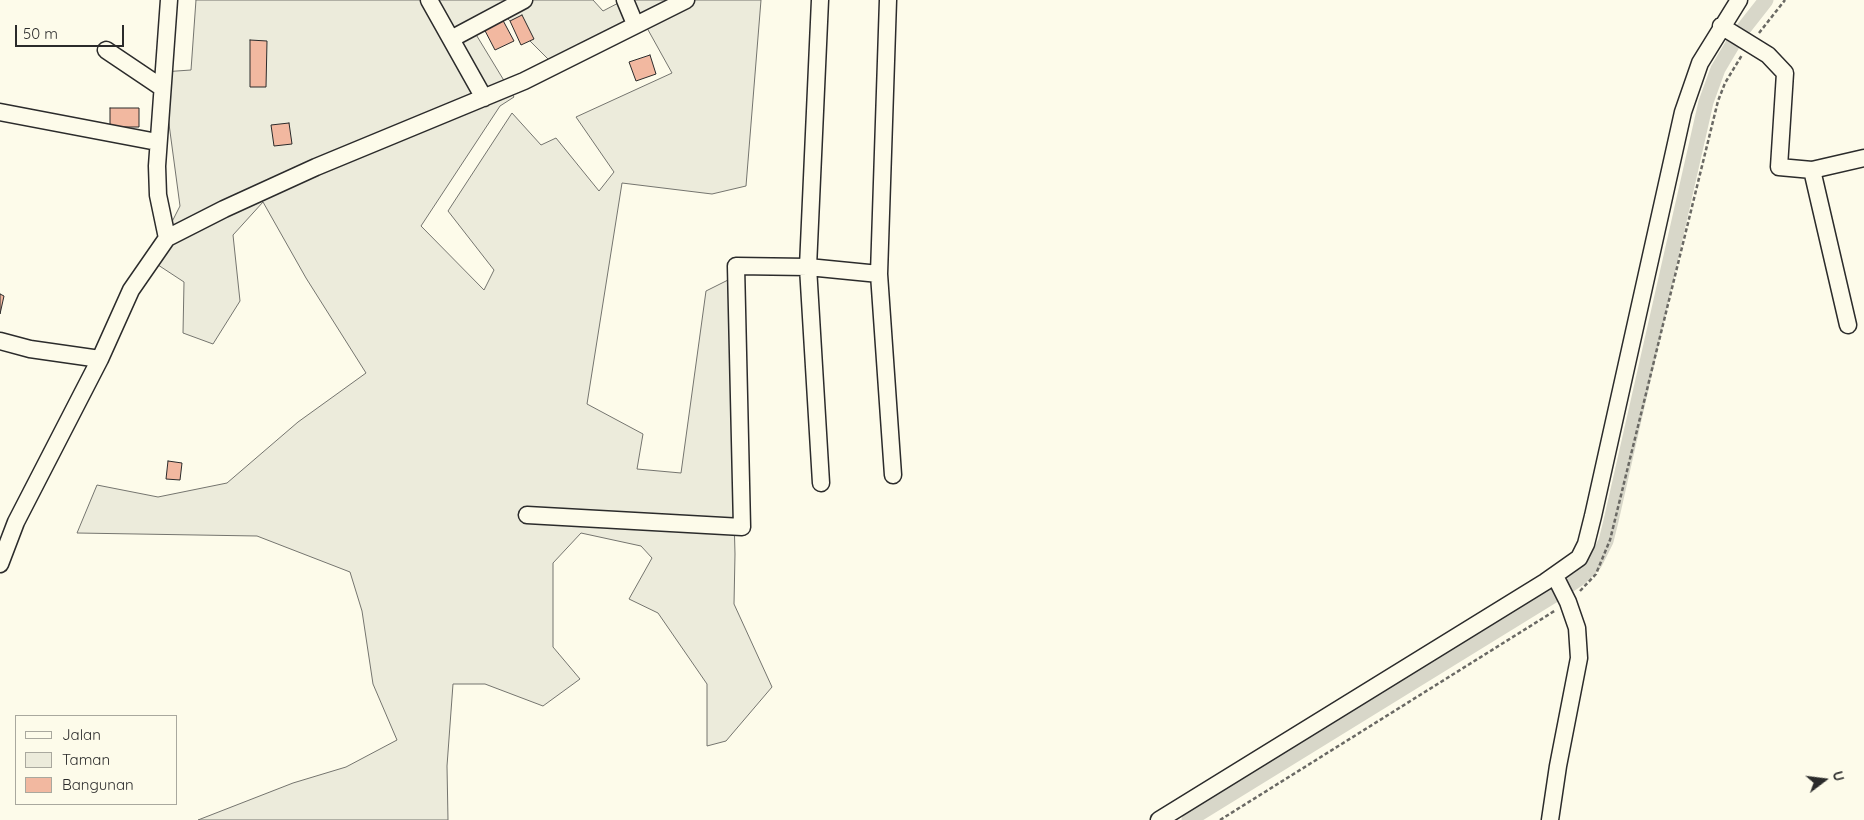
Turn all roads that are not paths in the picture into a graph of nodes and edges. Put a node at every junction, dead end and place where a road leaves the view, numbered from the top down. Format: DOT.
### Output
graph roads {
  1 [pos="169,0"];
  2 [pos="429,0"];
  3 [pos="524,0"];
  4 [pos="625,0"];
  5 [pos="686,0"];
  6 [pos="820,0"];
  7 [pos="888,0"];
  8 [pos="1738,0"];
  9 [pos="635,24"];
  10 [pos="1736,35"];
  11 [pos="451,39"];
  12 [pos="106,50"];
  13 [pos="161,87"];
  14 [pos="484,98"];
  15 [pos="0,112"];
  16 [pos="157,142"];
  17 [pos="1864,158"];
  18 [pos="1812,170"];
  19 [pos="167,238"];
  20 [pos="808,267"];
  21 [pos="879,274"];
  22 [pos="1848,325"];
  23 [pos="0,341"];
  24 [pos="100,359"];
  25 [pos="893,475"];
  26 [pos="821,483"];
  27 [pos="527,515"];
  28 [pos="0,564"];
  29 [pos="1563,590"];
  30 [pos="1159,820"];
  31 [pos="1550,820"];
  1 -- 13 [label="street"];
  2 -- 11 [label="street"];
  3 -- 11 [label="street"];
  4 -- 9 [label="street"];
  5 -- 9 [label="street"];
  6 -- 20 [label="street"];
  7 -- 21 [label="street"];
  8 -- 10 [label="street"];
  9 -- 14 [label="street"];
  10 -- 18 [label="street"];
  10 -- 29 [label="street"];
  11 -- 14 [label="street"];
  12 -- 13 [label="street"];
  13 -- 16 [label="street"];
  14 -- 19 [label="street"];
  15 -- 16 [label="street"];
  16 -- 19 [label="street"];
  17 -- 18 [label="street"];
  18 -- 22 [label="street"];
  19 -- 24 [label="street"];
  20 -- 21 [label="street"];
  20 -- 26 [label="street"];
  20 -- 27 [label="street"];
  21 -- 25 [label="street"];
  23 -- 24 [label="street"];
  24 -- 28 [label="street"];
  29 -- 30 [label="street"];
  29 -- 31 [label="street"];
}
